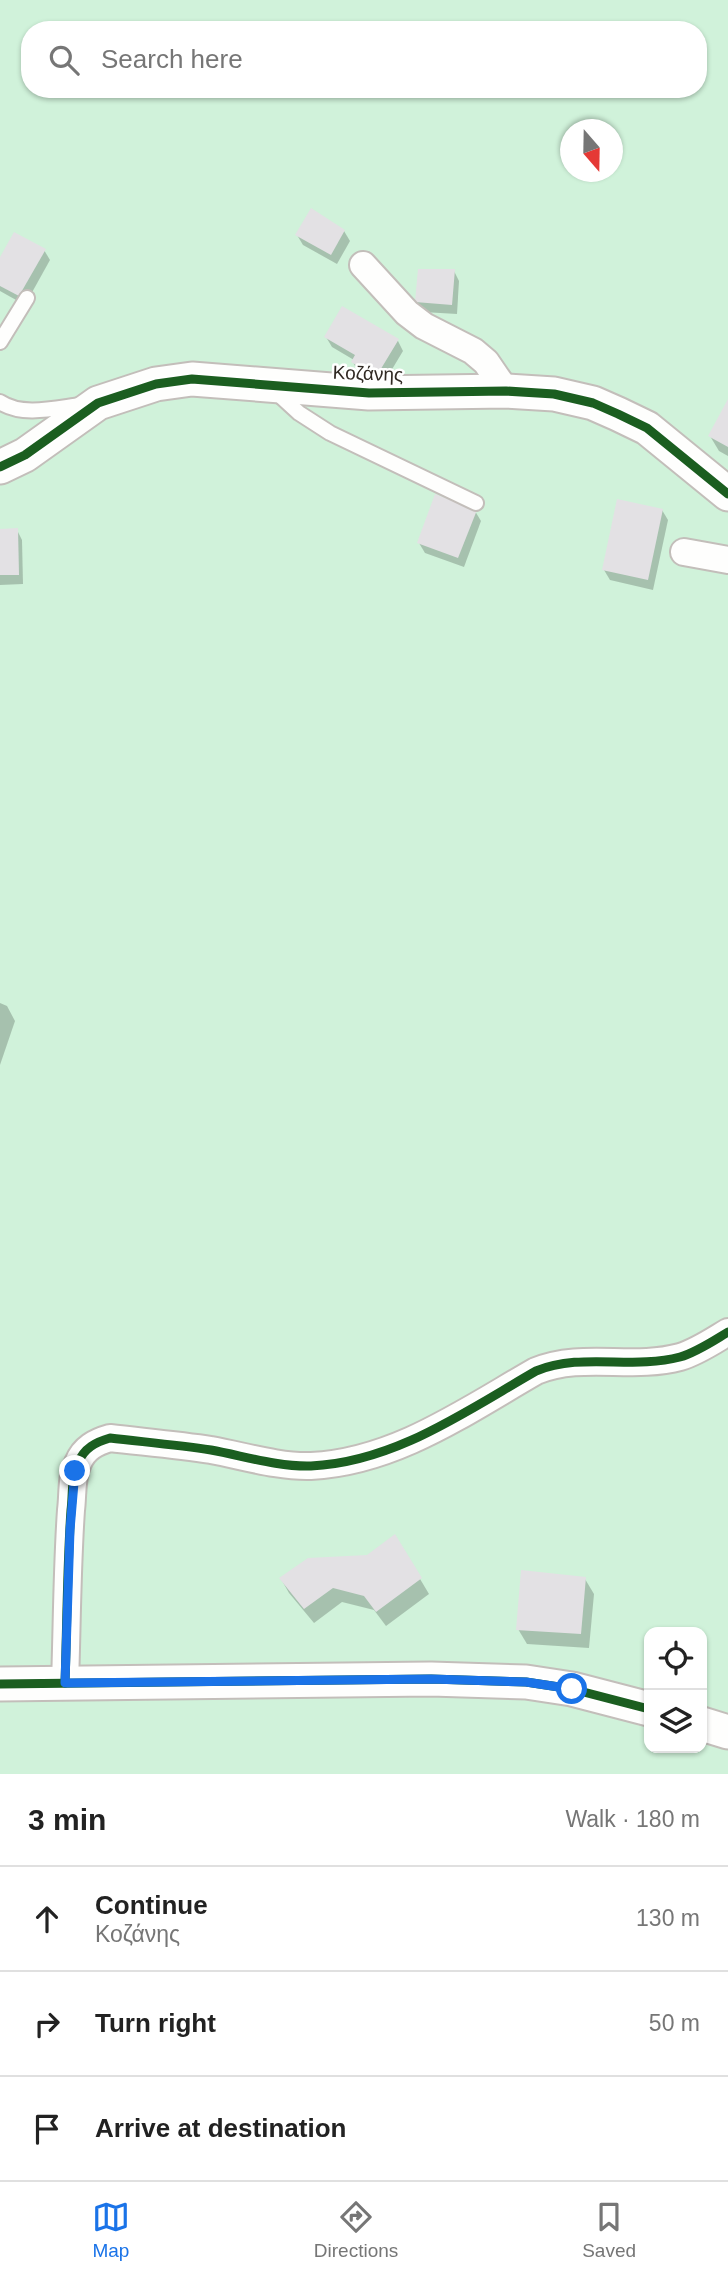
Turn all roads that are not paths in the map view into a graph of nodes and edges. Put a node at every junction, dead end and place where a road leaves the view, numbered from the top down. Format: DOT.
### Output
graph roads {
  1 [pos="363,265"];
  2 [pos="27,298"];
  3 [pos="0,342"];
  4 [pos="269,385"];
  5 [pos="506,391"];
  6 [pos="0,402"];
  7 [pos="98,403"];
  8 [pos="0,467"];
  9 [pos="728,494"];
  10 [pos="476,503"];
  11 [pos="684,552"];
  12 [pos="728,559"];
  13 [pos="728,1332"];
  14 [pos="65,1683"];
  15 [pos="0,1684"];
  16 [pos="644,1708"];
  17 [pos="707,1726"];
  18 [pos="728,1732"];
  1 -- 5 [label="street"];
  2 -- 3 [label="lane"];
  4 -- 5 [label="street, Κοζάνης"];
  4 -- 7 [label="street, Κοζάνης"];
  4 -- 10 [label="lane"];
  5 -- 9 [label="street, Κοζάνης"];
  6 -- 7 [label="lane"];
  7 -- 8 [label="street, Κοζάνης"];
  11 -- 12 [label="street"];
  13 -- 14 [label="street"];
  14 -- 15 [label="street"];
  14 -- 16 [label="street"];
  17 -- 18 [label="street"];
}
